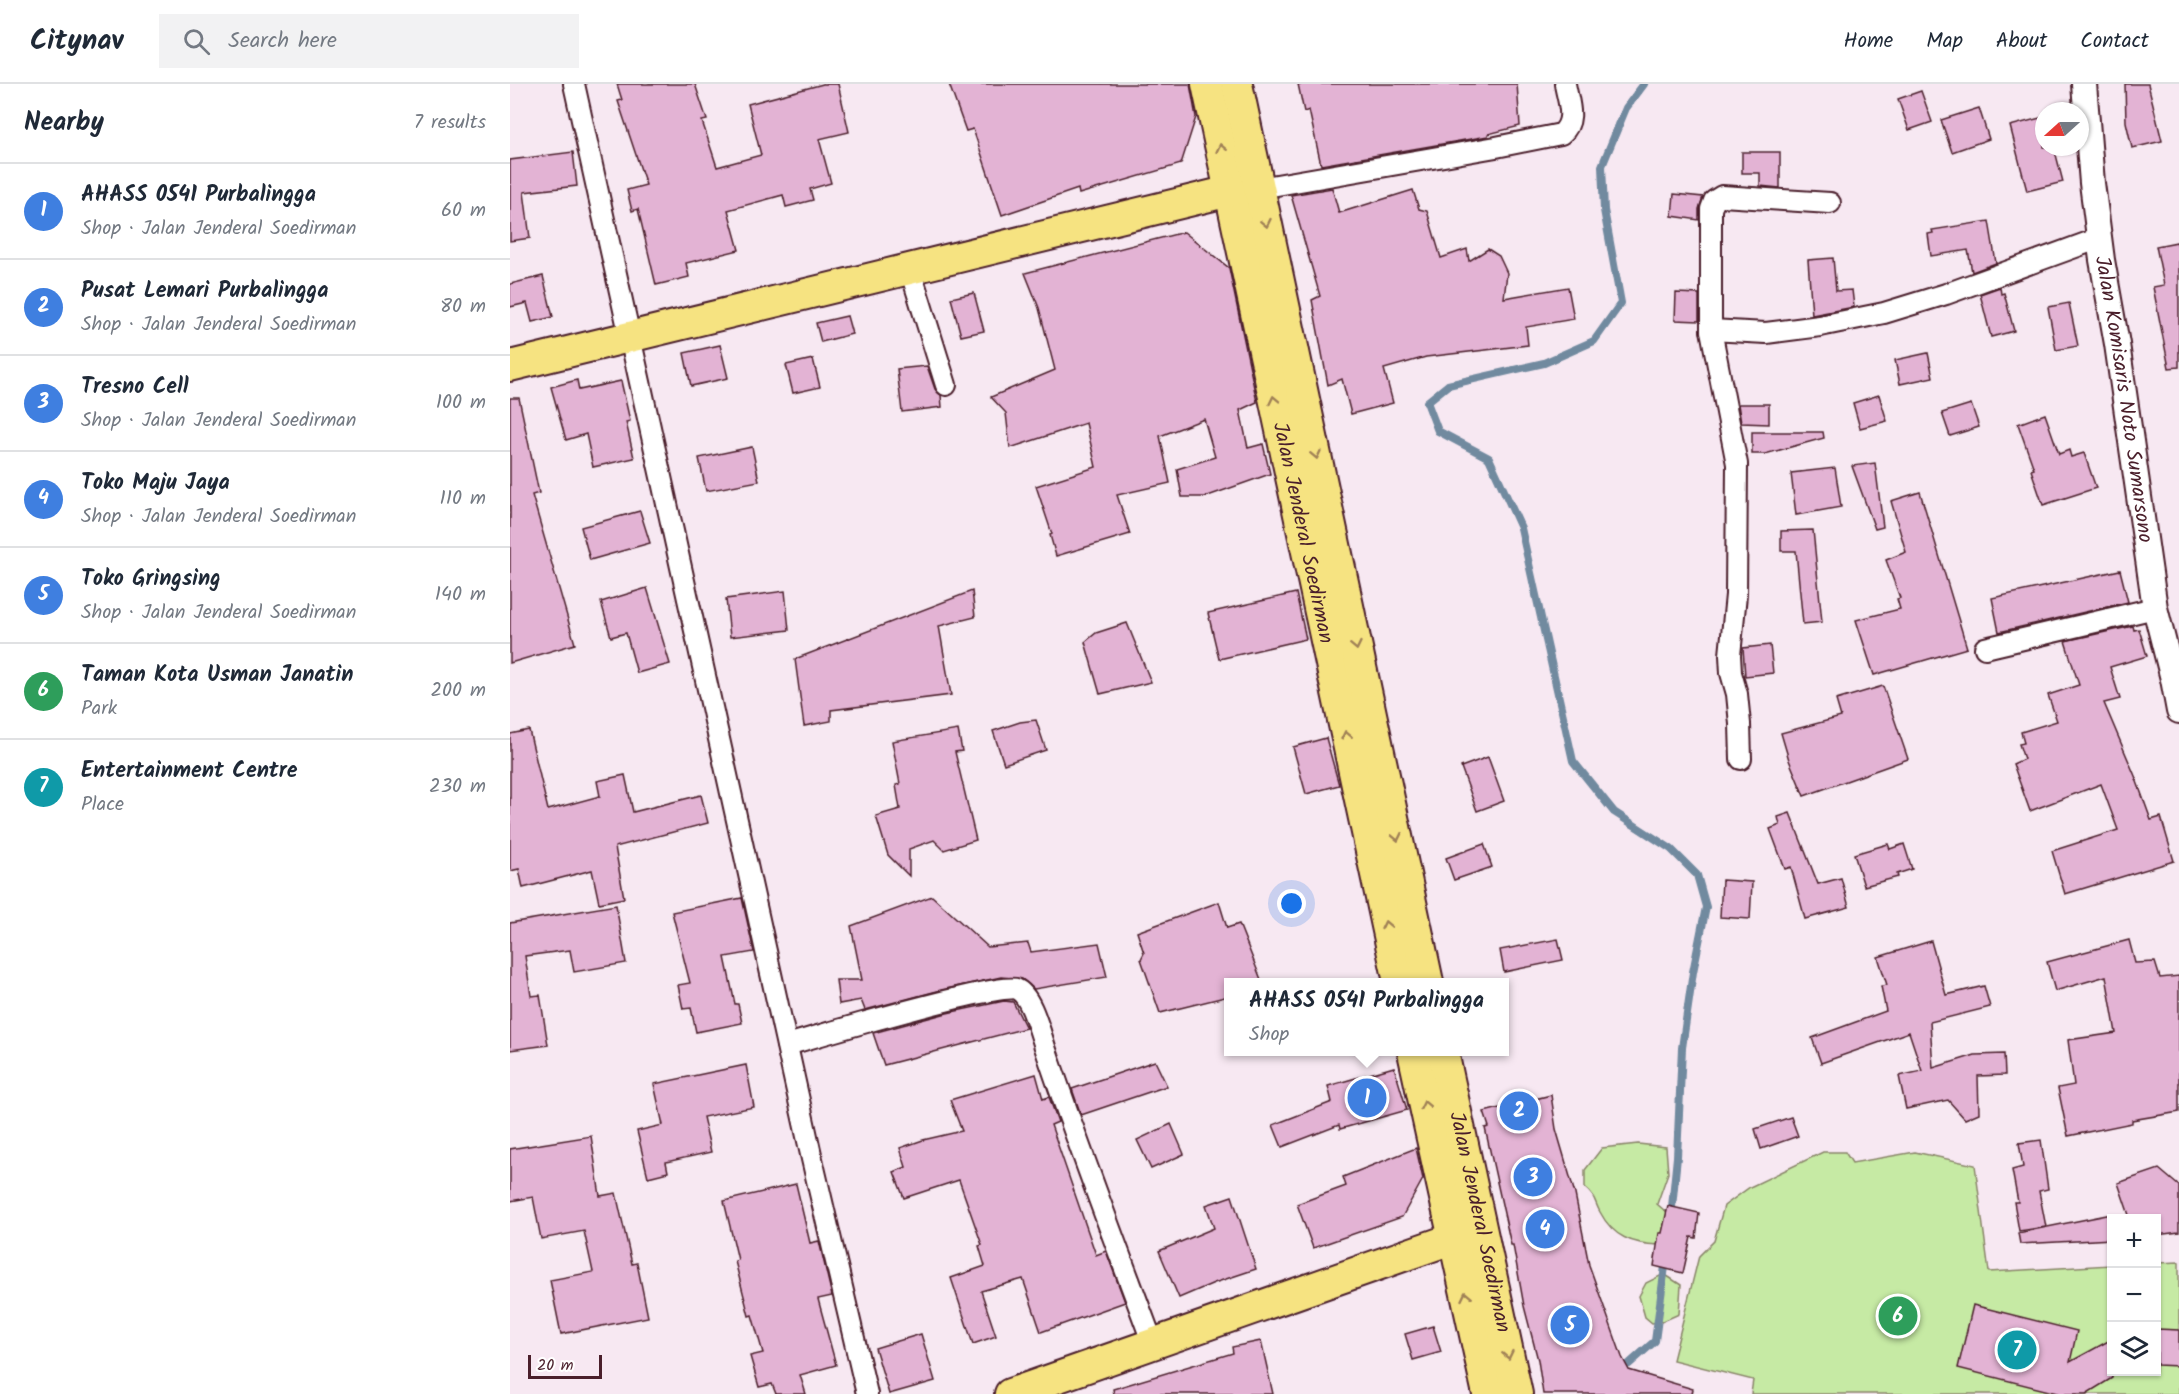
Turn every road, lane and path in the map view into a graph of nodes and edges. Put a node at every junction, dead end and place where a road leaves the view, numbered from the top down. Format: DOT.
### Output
graph roads {
  1 [pos="574,84"];
  2 [pos="1207,84"];
  3 [pos="1237,84"];
  4 [pos="1565,84"];
  5 [pos="2084,84"];
  6 [pos="1259,188"];
  7 [pos="1230,190"];
  8 [pos="1830,202"];
  9 [pos="2100,238"];
  10 [pos="910,269"];
  11 [pos="1711,330"];
  12 [pos="630,337"];
  13 [pos="510,366"];
  14 [pos="946,385"];
  15 [pos="2155,608"];
  16 [pos="1985,648"];
  17 [pos="2176,679"];
  18 [pos="2179,711"];
  19 [pos="1741,759"];
  20 [pos="1398,978"];
  21 [pos="1427,978"];
  22 [pos="787,1045"];
  23 [pos="1414,1056"];
  24 [pos="1444,1056"];
  25 [pos="1467,1234"];
  26 [pos="1153,1344"];
  27 [pos="867,1394"];
  28 [pos="1010,1394"];
  29 [pos="1488,1394"];
  30 [pos="1517,1394"];
  1 -- 12 [label="street"];
  7 -- 2 [label="main road, Jalan Jenderal Soedirman, one-way"];
  3 -- 6 [label="main road, Jalan Jenderal Soedirman"];
  4 -- 6 [label="street"];
  5 -- 9 [label="street, Jalan Komisaris Noto Sumarsono"];
  6 -- 21 [label="main road, Jalan Jenderal Soedirman, one-way"];
  7 -- 10 [label="main road"];
  20 -- 7 [label="main road, Jalan Jenderal Soedirman, one-way"];
  8 -- 11 [label="street"];
  9 -- 11 [label="street"];
  9 -- 15 [label="street, Jalan Komisaris Noto Sumarsono"];
  10 -- 12 [label="main road"];
  10 -- 14 [label="street"];
  11 -- 19 [label="street"];
  12 -- 13 [label="main road"];
  12 -- 22 [label="street"];
  15 -- 16 [label="street"];
  15 -- 17 [label="street, Jalan Komisaris Noto Sumarsono"];
  17 -- 18 [label="street, Jalan Komisaris Noto Sumarsono"];
  22 -- 26 [label="street"];
  22 -- 27 [label="street"];
  25 -- 23 [label="main road, Jalan Jenderal Soedirman, one-way"];
  24 -- 25 [label="main road, Jalan Jenderal Soedirman"];
  25 -- 26 [label="main road"];
  29 -- 25 [label="main road, Jalan Jenderal Soedirman, one-way"];
  25 -- 30 [label="main road, Jalan Jenderal Soedirman, one-way"];
  26 -- 28 [label="main road"];
}
